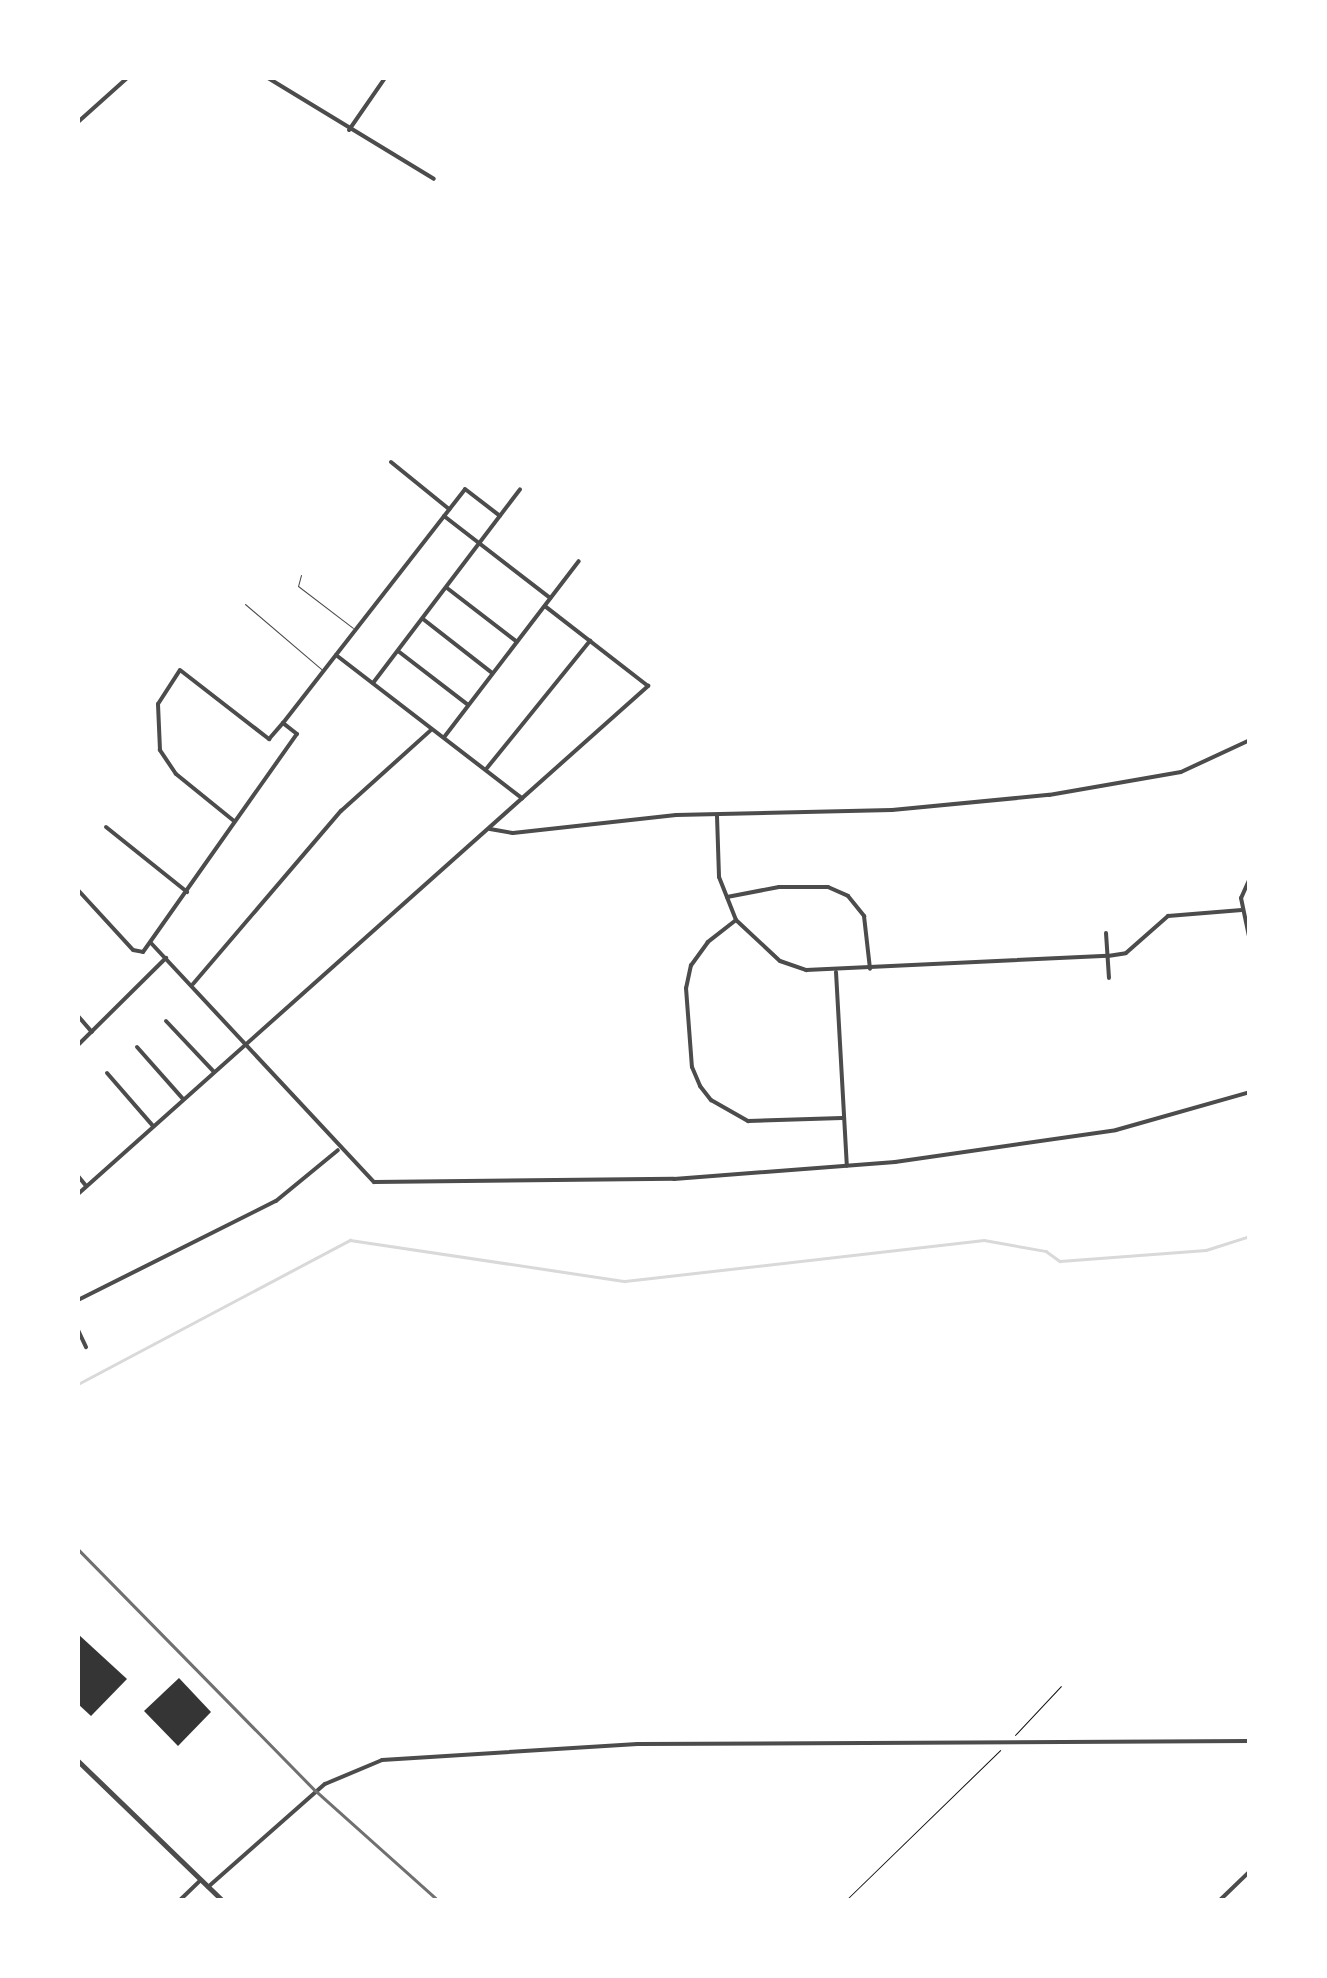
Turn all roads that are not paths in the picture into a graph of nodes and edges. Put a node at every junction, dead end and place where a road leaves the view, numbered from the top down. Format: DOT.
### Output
graph roads {
  1 [pos="127,78"];
  2 [pos="268,78"];
  3 [pos="385,78"];
  4 [pos="78,122"];
  5 [pos="349,130"];
  6 [pos="434,179"];
  7 [pos="391,462"];
  8 [pos="520,489"];
  9 [pos="449,509"];
  10 [pos="444,516"];
  11 [pos="500,516"];
  12 [pos="480,544"];
  13 [pos="578,561"];
  14 [pos="301,574"];
  15 [pos="447,588"];
  16 [pos="550,598"];
  17 [pos="245,604"];
  18 [pos="545,606"];
  19 [pos="423,618"];
  20 [pos="355,630"];
  21 [pos="590,641"];
  22 [pos="517,642"];
  23 [pos="398,651"];
  24 [pos="336,654"];
  25 [pos="324,671"];
  26 [pos="492,673"];
  27 [pos="373,683"];
  28 [pos="468,704"];
  29 [pos="283,722"];
  30 [pos="432,729"];
  31 [pos="444,737"];
  32 [pos="1250,740"];
  33 [pos="485,769"];
  34 [pos="522,798"];
  35 [pos="717,816"];
  36 [pos="235,822"];
  37 [pos="106,827"];
  38 [pos="490,829"];
  39 [pos="1250,878"];
  40 [pos="78,890"];
  41 [pos="188,892"];
  42 [pos="727,897"];
  43 [pos="80,898"];
  44 [pos="1242,910"];
  45 [pos="736,920"];
  46 [pos="1106,932"];
  47 [pos="1250,941"];
  48 [pos="151,943"];
  49 [pos="1108,956"];
  50 [pos="166,958"];
  51 [pos="870,969"];
  52 [pos="836,972"];
  53 [pos="1109,978"];
  54 [pos="192,986"];
  55 [pos="78,1016"];
  56 [pos="166,1021"];
  57 [pos="92,1032"];
  58 [pos="245,1045"];
  59 [pos="78,1046"];
  60 [pos="137,1047"];
  61 [pos="214,1072"];
  62 [pos="107,1073"];
  63 [pos="1250,1092"];
  64 [pos="184,1100"];
  65 [pos="842,1118"];
  66 [pos="154,1127"];
  67 [pos="338,1150"];
  68 [pos="847,1166"];
  69 [pos="78,1176"];
  70 [pos="86,1186"];
  71 [pos="78,1194"];
  72 [pos="78,1300"];
  73 [pos="78,1330"];
  74 [pos="86,1347"];
  75 [pos="1250,1741"];
  76 [pos="78,1761"];
  77 [pos="1250,1871"];
  78 [pos="202,1880"];
  79 [pos="208,1886"];
  80 [pos="180,1900"];
  81 [pos="222,1900"];
  82 [pos="1220,1900"];
  1 -- 4 [label="street"];
  2 -- 5 [label="street"];
  3 -- 5 [label="street"];
  5 -- 6 [label="street"];
  7 -- 9 [label="street"];
  8 -- 11 [label="street"];
  9 -- 10 [label="street"];
  9 -- 11 [label="street"];
  10 -- 12 [label="street"];
  10 -- 20 [label="street"];
  11 -- 12 [label="street"];
  12 -- 15 [label="street"];
  12 -- 16 [label="street"];
  13 -- 16 [label="street"];
  14 -- 20 [label="lane"];
  15 -- 19 [label="street"];
  15 -- 22 [label="street"];
  16 -- 18 [label="street"];
  17 -- 25 [label="lane"];
  18 -- 21 [label="street"];
  18 -- 22 [label="street"];
  19 -- 23 [label="street"];
  19 -- 26 [label="street"];
  20 -- 24 [label="street"];
  21 -- 33 [label="street"];
  21 -- 34 [label="street"];
  22 -- 26 [label="street"];
  23 -- 27 [label="street"];
  23 -- 28 [label="street"];
  24 -- 25 [label="street"];
  24 -- 27 [label="street"];
  25 -- 29 [label="street"];
  26 -- 28 [label="street"];
  27 -- 30 [label="street"];
  28 -- 31 [label="street"];
  29 -- 36 [label="street"];
  29 -- 36 [label="street"];
  30 -- 31 [label="street"];
  30 -- 54 [label="street"];
  31 -- 33 [label="street"];
  32 -- 35 [label="street"];
  33 -- 34 [label="street"];
  34 -- 38 [label="street"];
  35 -- 38 [label="street"];
  35 -- 42 [label="street"];
  36 -- 41 [label="street"];
  37 -- 41 [label="street"];
  38 -- 58 [label="street"];
  39 -- 44 [label="street"];
  40 -- 43 [label="street"];
  41 -- 48 [label="street"];
  42 -- 45 [label="street"];
  42 -- 51 [label="street"];
  43 -- 48 [label="street"];
  44 -- 47 [label="street"];
  44 -- 49 [label="street"];
  45 -- 52 [label="street"];
  45 -- 65 [label="street"];
  46 -- 49 [label="street"];
  48 -- 50 [label="street"];
  49 -- 51 [label="street"];
  49 -- 53 [label="street"];
  50 -- 54 [label="street"];
  50 -- 57 [label="street"];
  51 -- 52 [label="street"];
  52 -- 65 [label="street"];
  54 -- 58 [label="street"];
  55 -- 57 [label="street"];
  56 -- 61 [label="street"];
  57 -- 59 [label="street"];
  58 -- 61 [label="street"];
  58 -- 67 [label="street"];
  60 -- 64 [label="street"];
  61 -- 64 [label="street"];
  62 -- 66 [label="street"];
  63 -- 68 [label="street"];
  64 -- 66 [label="street"];
  65 -- 68 [label="street"];
  66 -- 70 [label="street"];
  67 -- 68 [label="street"];
  67 -- 72 [label="street"];
  69 -- 70 [label="street"];
  70 -- 71 [label="street"];
  73 -- 74 [label="street"];
  75 -- 79 [label="street"];
  76 -- 78 [label="street"];
  77 -- 82 [label="street"];
  78 -- 79 [label="street"];
  78 -- 80 [label="street"];
  79 -- 81 [label="street"];
}
